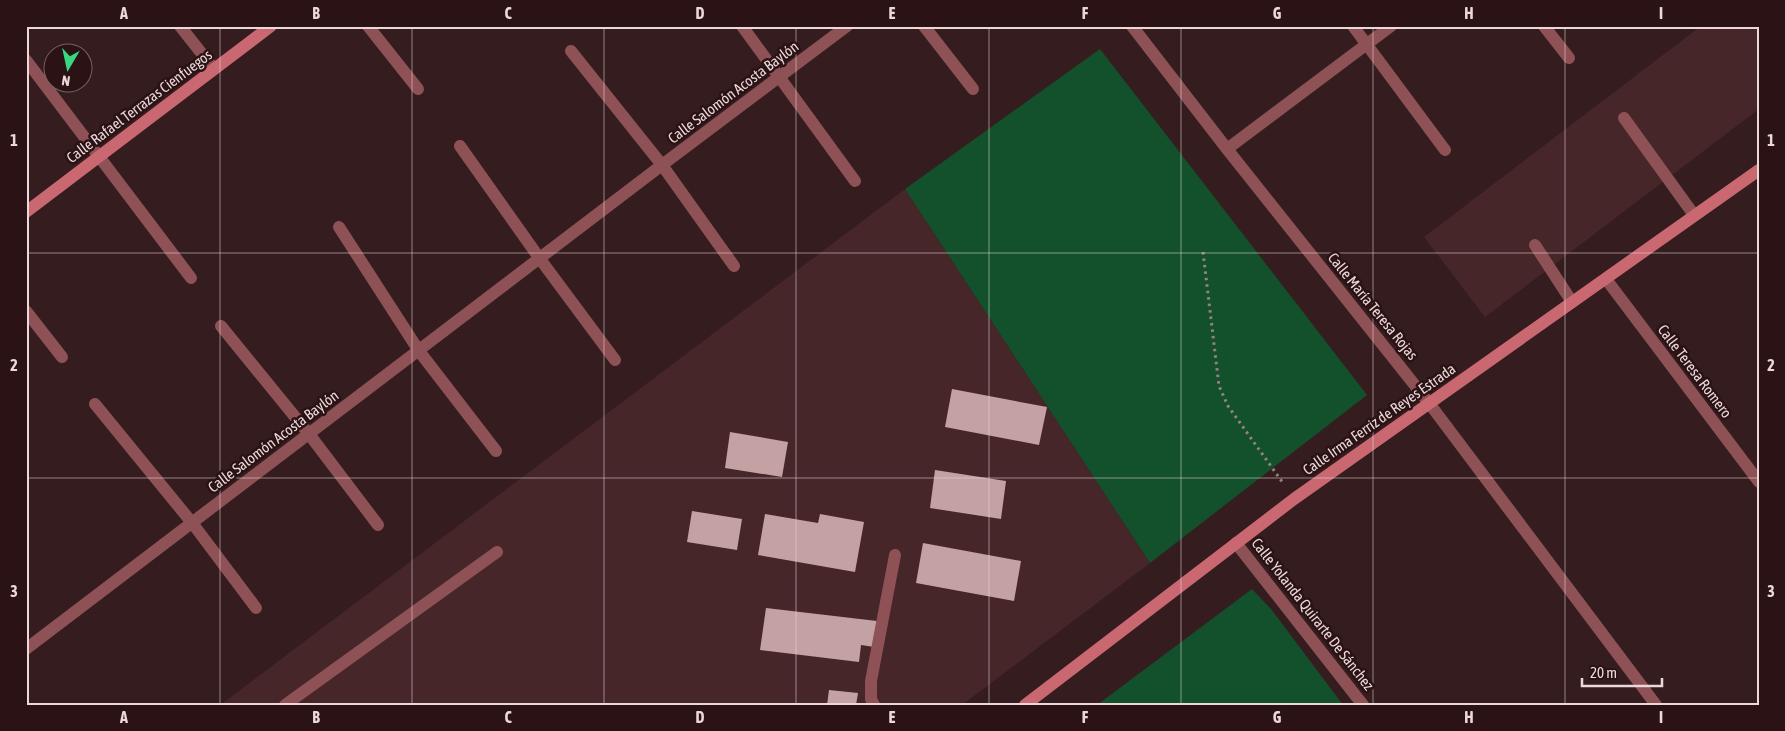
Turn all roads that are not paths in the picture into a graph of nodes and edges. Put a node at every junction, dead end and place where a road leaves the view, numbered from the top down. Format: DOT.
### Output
graph roads {
  1 [pos="180,26"];
  2 [pos="271,26"];
  3 [pos="368,26"];
  4 [pos="742,26"];
  5 [pos="847,26"];
  6 [pos="924,26"];
  7 [pos="1132,26"];
  8 [pos="1353,26"];
  9 [pos="1391,26"];
  10 [pos="1544,26"];
  11 [pos="1366,44"];
  12 [pos="571,51"];
  13 [pos="1570,58"];
  14 [pos="26,60"];
  15 [pos="214,69"];
  16 [pos="780,77"];
  17 [pos="973,88"];
  18 [pos="418,89"];
  19 [pos="1624,118"];
  20 [pos="460,146"];
  21 [pos="1227,150"];
  22 [pos="1445,150"];
  23 [pos="100,157"];
  24 [pos="662,164"];
  25 [pos="1759,170"];
  26 [pos="855,181"];
  27 [pos="26,212"];
  28 [pos="1694,215"];
  29 [pos="339,227"];
  30 [pos="1534,245"];
  31 [pos="540,259"];
  32 [pos="734,266"];
  33 [pos="191,278"];
  34 [pos="1606,280"];
  35 [pos="1572,302"];
  36 [pos="26,311"];
  37 [pos="221,326"];
  38 [pos="419,351"];
  39 [pos="62,357"];
  40 [pos="615,360"];
  41 [pos="1429,403"];
  42 [pos="96,404"];
  43 [pos="308,434"];
  44 [pos="496,450"];
  45 [pos="1759,482"];
  46 [pos="192,524"];
  47 [pos="378,525"];
  48 [pos="1236,543"];
  49 [pos="497,552"];
  50 [pos="895,555"];
  51 [pos="256,608"];
  52 [pos="26,649"];
  53 [pos="285,705"];
  54 [pos="874,705"];
  55 [pos="1025,705"];
  56 [pos="1363,705"];
  57 [pos="1656,705"];
  1 -- 15 [label="street"];
  2 -- 15 [label="street, Calle Rafael Terrazas Cienfuegos"];
  3 -- 18 [label="street"];
  4 -- 16 [label="street"];
  5 -- 16 [label="street, Calle Salomón Acosta Baylón"];
  6 -- 17 [label="street"];
  7 -- 21 [label="street, Calle María Teresa Rojas"];
  8 -- 11 [label="street"];
  9 -- 11 [label="street"];
  10 -- 13 [label="street"];
  11 -- 21 [label="street"];
  11 -- 22 [label="street"];
  12 -- 24 [label="street, Calle Salomón Acosta Baylón"];
  14 -- 23 [label="street"];
  15 -- 23 [label="street, Calle Rafael Terrazas Cienfuegos"];
  16 -- 24 [label="street, Calle Salomón Acosta Baylón"];
  16 -- 26 [label="street"];
  19 -- 28 [label="street"];
  20 -- 31 [label="street"];
  21 -- 41 [label="street, Calle María Teresa Rojas"];
  23 -- 27 [label="street, Calle Rafael Terrazas Cienfuegos"];
  23 -- 33 [label="street"];
  24 -- 31 [label="street, Calle Salomón Acosta Baylón"];
  24 -- 32 [label="street"];
  25 -- 28 [label="street, Calle Irma Ferriz de Reyes Estrada"];
  28 -- 34 [label="street, Calle Irma Ferriz de Reyes Estrada"];
  29 -- 38 [label="street"];
  30 -- 35 [label="street"];
  31 -- 38 [label="street, Calle Salomón Acosta Baylón"];
  31 -- 40 [label="street"];
  34 -- 35 [label="street, Calle Irma Ferriz de Reyes Estrada"];
  34 -- 45 [label="street, Calle Teresa Romero"];
  35 -- 41 [label="street, Calle Irma Ferriz de Reyes Estrada"];
  36 -- 39 [label="street"];
  37 -- 43 [label="street"];
  38 -- 43 [label="street, Calle Salomón Acosta Baylón"];
  38 -- 44 [label="street"];
  41 -- 48 [label="street, Calle Irma Ferriz de Reyes Estrada"];
  41 -- 57 [label="street, Calle María Teresa Rojas"];
  42 -- 46 [label="street"];
  43 -- 46 [label="street, Calle Salomón Acosta Baylón"];
  43 -- 47 [label="street"];
  46 -- 51 [label="street"];
  46 -- 52 [label="street, Calle Salomón Acosta Baylón"];
  48 -- 55 [label="street, Calle Irma Ferriz de Reyes Estrada"];
  48 -- 56 [label="street, Calle Yolanda Quirarte De Sánchez"];
  49 -- 53 [label="street"];
  50 -- 54 [label="street"];
}
